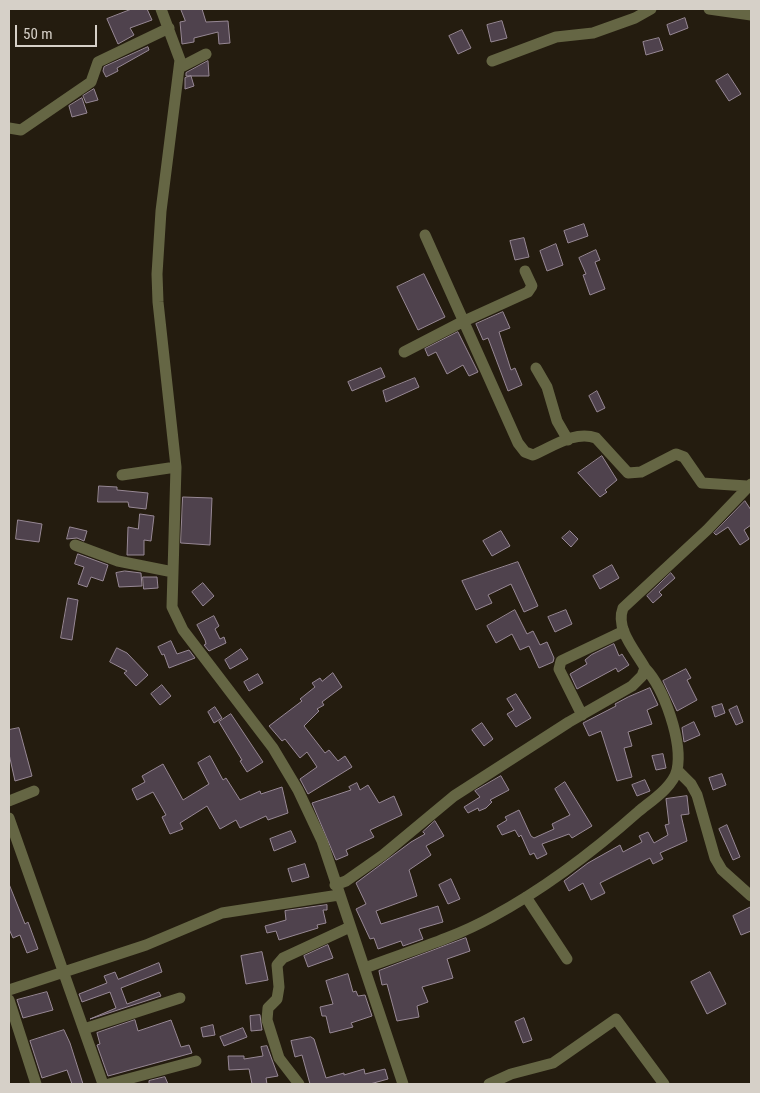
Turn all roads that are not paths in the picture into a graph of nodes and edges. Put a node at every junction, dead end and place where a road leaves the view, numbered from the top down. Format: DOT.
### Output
graph roads {
  1 [pos="161,9"];
  2 [pos="651,9"];
  3 [pos="709,9"];
  4 [pos="751,15"];
  5 [pos="169,28"];
  6 [pos="206,54"];
  7 [pos="492,61"];
  8 [pos="179,68"];
  9 [pos="9,128"];
  10 [pos="425,235"];
  11 [pos="525,271"];
  12 [pos="462,322"];
  13 [pos="404,352"];
  14 [pos="536,368"];
  15 [pos="568,440"];
  16 [pos="176,467"];
  17 [pos="122,475"];
  18 [pos="749,485"];
  19 [pos="75,545"];
  20 [pos="173,572"];
  21 [pos="624,631"];
  22 [pos="645,668"];
  23 [pos="582,715"];
  24 [pos="677,770"];
  25 [pos="34,790"];
  26 [pos="9,801"];
  27 [pos="9,818"];
  28 [pos="337,890"];
  29 [pos="751,896"];
  30 [pos="526,897"];
  31 [pos="350,927"];
  32 [pos="567,959"];
  33 [pos="365,968"];
  34 [pos="63,972"];
  35 [pos="9,990"];
  36 [pos="180,998"];
  37 [pos="9,1000"];
  38 [pos="84,1029"];
  39 [pos="196,1061"];
  40 [pos="36,1084"];
  41 [pos="103,1084"];
  42 [pos="109,1084"];
  43 [pos="299,1084"];
  44 [pos="403,1084"];
  45 [pos="489,1084"];
  46 [pos="664,1084"];
  1 -- 5 [label="street"];
  2 -- 7 [label="street"];
  3 -- 4 [label="street"];
  5 -- 8 [label="street"];
  5 -- 9 [label="street"];
  6 -- 8 [label="street"];
  8 -- 16 [label="street"];
  10 -- 12 [label="street"];
  11 -- 12 [label="street"];
  12 -- 13 [label="street"];
  12 -- 15 [label="street"];
  14 -- 15 [label="street"];
  15 -- 18 [label="street"];
  16 -- 17 [label="street"];
  16 -- 20 [label="street"];
  18 -- 21 [label="street"];
  19 -- 20 [label="street"];
  20 -- 28 [label="street"];
  21 -- 22 [label="street"];
  21 -- 23 [label="street"];
  22 -- 23 [label="street"];
  22 -- 24 [label="street"];
  23 -- 28 [label="street"];
  24 -- 29 [label="street"];
  24 -- 30 [label="street"];
  25 -- 26 [label="street"];
  27 -- 34 [label="street"];
  28 -- 31 [label="street"];
  28 -- 34 [label="street"];
  30 -- 32 [label="street"];
  30 -- 33 [label="street"];
  31 -- 33 [label="street"];
  31 -- 43 [label="street"];
  33 -- 44 [label="street"];
  34 -- 35 [label="street"];
  34 -- 38 [label="street"];
  36 -- 38 [label="street"];
  37 -- 40 [label="street"];
  38 -- 41 [label="street"];
  39 -- 42 [label="street"];
  45 -- 46 [label="street"];
}
